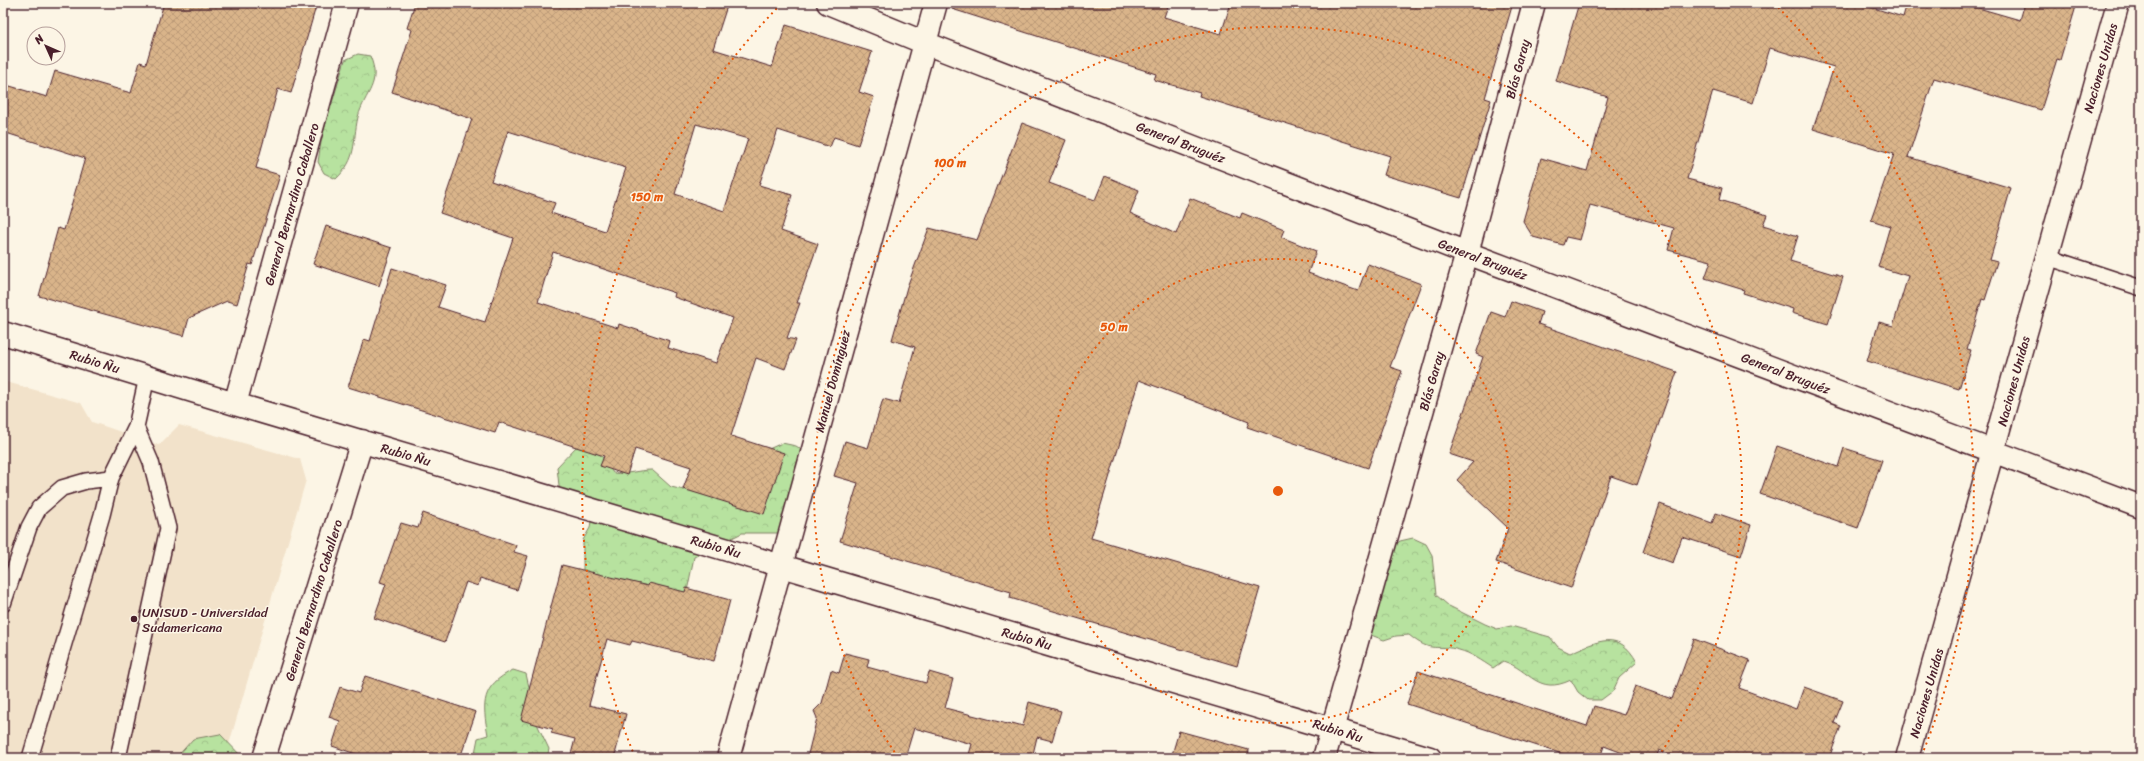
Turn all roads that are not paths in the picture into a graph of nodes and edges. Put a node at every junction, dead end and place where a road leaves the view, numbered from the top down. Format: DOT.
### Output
graph roads {
  1 [pos="346,3"];
  2 [pos="828,3"];
  3 [pos="936,3"];
  4 [pos="1534,3"];
  5 [pos="2118,3"];
  6 [pos="925,43"];
  7 [pos="1467,254"];
  8 [pos="2047,257"];
  9 [pos="2141,288"];
  10 [pos="3,333"];
  11 [pos="147,377"];
  12 [pos="235,404"];
  13 [pos="136,427"];
  14 [pos="362,441"];
  15 [pos="1994,450"];
  16 [pos="111,478"];
  17 [pos="2141,507"];
  18 [pos="782,565"];
  19 [pos="3,604"];
  20 [pos="1332,728"];
  21 [pos="30,758"];
  22 [pos="118,758"];
  23 [pos="264,758"];
  24 [pos="728,758"];
  25 [pos="1324,758"];
  26 [pos="1430,758"];
  27 [pos="1907,758"];
  1 -- 12 [label="street, General Bernardino Caballero"];
  2 -- 6 [label="street, General Bruguéz"];
  3 -- 6 [label="street, Manuel Domínguez"];
  4 -- 7 [label="street, Blás Garay"];
  5 -- 8 [label="street, Naciones Unidas"];
  6 -- 7 [label="street, General Bruguéz"];
  6 -- 18 [label="street, Manuel Domínguez"];
  7 -- 15 [label="street, General Bruguéz"];
  7 -- 20 [label="street, Blás Garay"];
  8 -- 9 [label="lane"];
  8 -- 15 [label="street, Naciones Unidas"];
  10 -- 11 [label="street, Rubio Ñu"];
  11 -- 12 [label="street, Rubio Ñu"];
  11 -- 13 [label="lane"];
  12 -- 14 [label="street, Rubio Ñu"];
  13 -- 16 [label="lane"];
  13 -- 22 [label="lane"];
  14 -- 18 [label="street, Rubio Ñu"];
  14 -- 23 [label="street, General Bernardino Caballero"];
  15 -- 17 [label="street, General Bruguéz"];
  15 -- 27 [label="street, Naciones Unidas"];
  16 -- 19 [label="lane"];
  16 -- 21 [label="lane"];
  18 -- 20 [label="street, Rubio Ñu"];
  18 -- 24 [label="street, Manuel Domínguez"];
  20 -- 25 [label="street, Blás Garay"];
  20 -- 26 [label="street, Rubio Ñu"];
}
